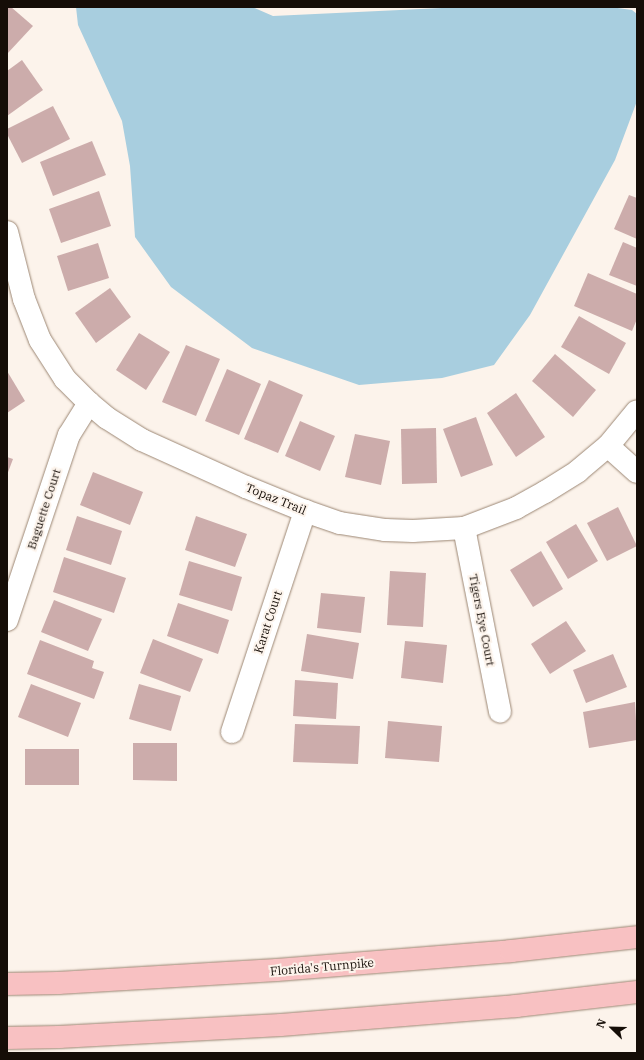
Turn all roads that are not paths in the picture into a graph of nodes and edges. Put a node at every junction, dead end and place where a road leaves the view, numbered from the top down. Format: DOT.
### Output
graph roads {
  1 [pos="7,232"];
  2 [pos="89,403"];
  3 [pos="637,411"];
  4 [pos="608,446"];
  5 [pos="637,472"];
  6 [pos="305,511"];
  7 [pos="464,528"];
  8 [pos="7,620"];
  9 [pos="500,712"];
  10 [pos="232,732"];
  11 [pos="637,937"];
  12 [pos="7,984"];
  13 [pos="637,992"];
  14 [pos="7,1038"];
  1 -- 2 [label="street, Topaz Trail"];
  2 -- 6 [label="street, Topaz Trail"];
  2 -- 8 [label="street, Baguette Court"];
  3 -- 4 [label="street, Topaz Trail"];
  4 -- 5 [label="street"];
  4 -- 7 [label="street, Topaz Trail"];
  6 -- 7 [label="street, Topaz Trail"];
  6 -- 10 [label="street, Karat Court"];
  7 -- 9 [label="street, Tigers Eye Court"];
  11 -- 12 [label="highway, Florida's Turnpike"];
  13 -- 14 [label="highway"];
}
